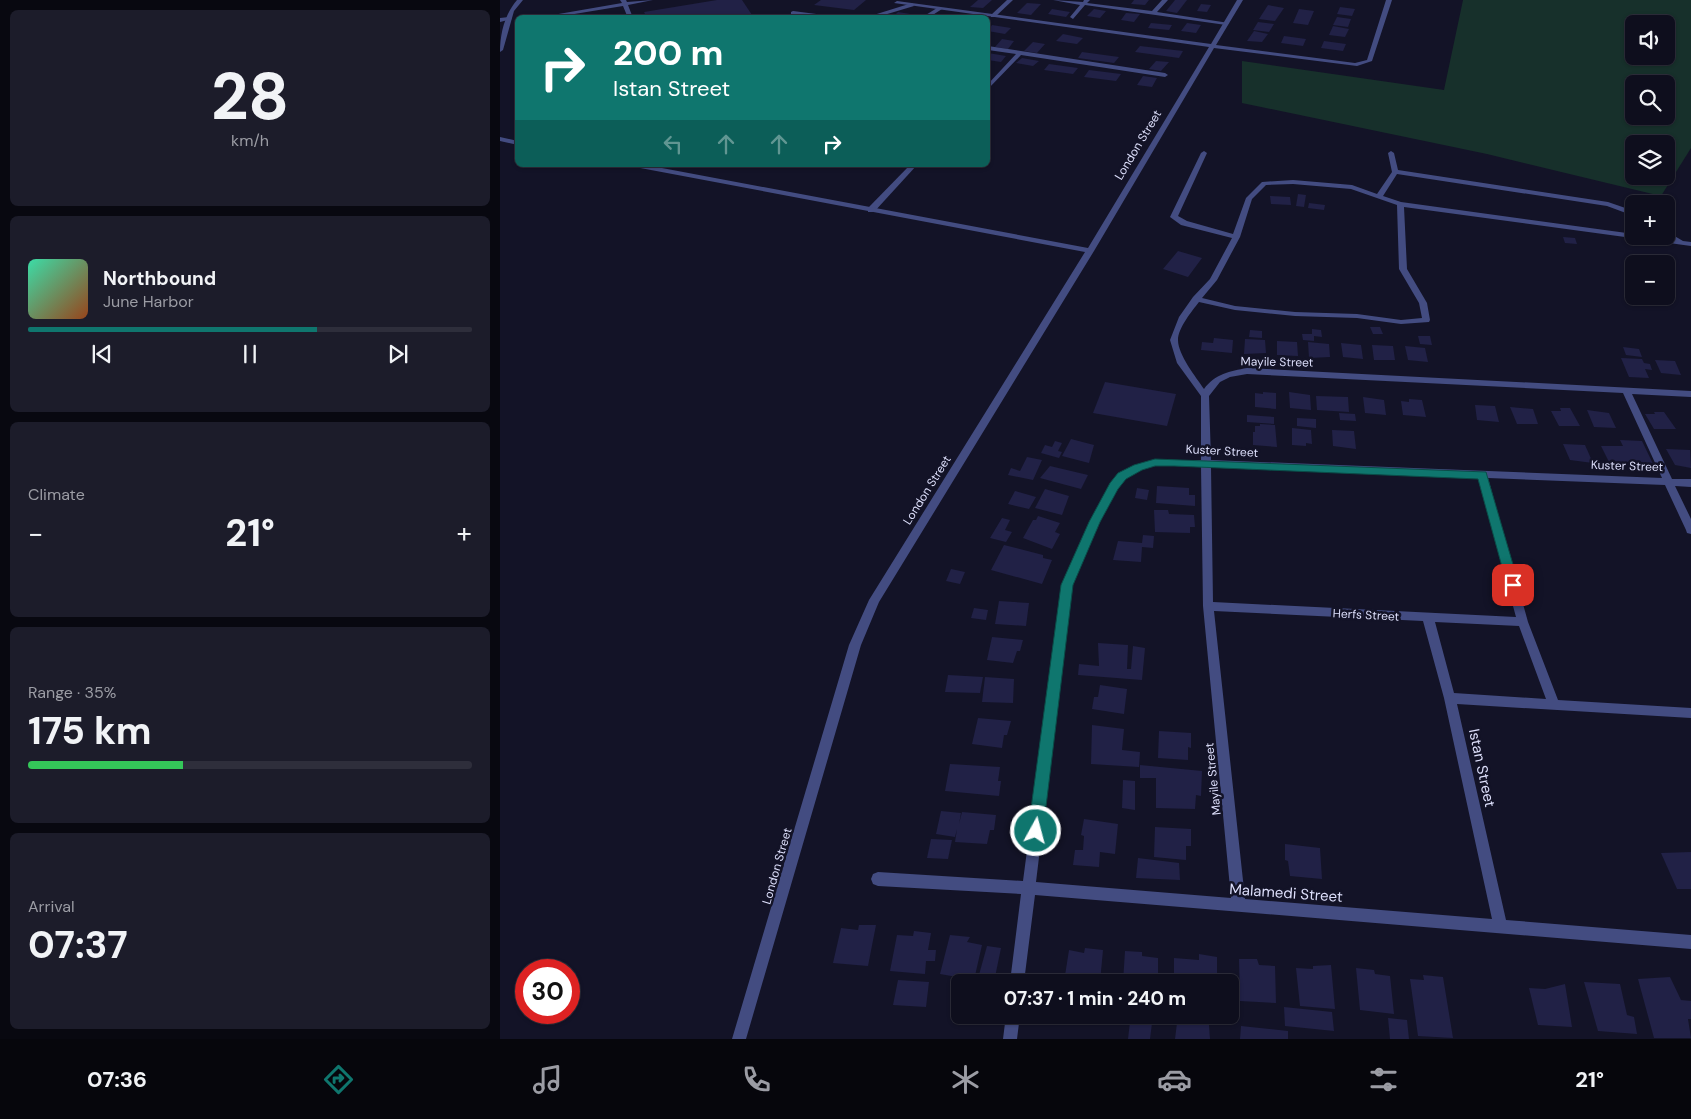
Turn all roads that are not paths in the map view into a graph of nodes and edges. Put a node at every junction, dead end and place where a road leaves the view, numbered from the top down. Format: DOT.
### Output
graph roads {
  1 [pos="520,0"];
  2 [pos="650,0"];
  3 [pos="1010,0"];
  4 [pos="1056,0"];
  5 [pos="1165,0"];
  6 [pos="1240,0"];
  7 [pos="1389,0"];
  8 [pos="624,2"];
  9 [pos="1086,2"];
  10 [pos="897,3"];
  11 [pos="912,5"];
  12 [pos="939,9"];
  13 [pos="793,13"];
  14 [pos="1154,13"];
  15 [pos="555,15"];
  16 [pos="630,15"];
  17 [pos="808,15"];
  18 [pos="877,15"];
  19 [pos="928,15"];
  20 [pos="986,15"];
  21 [pos="990,15"];
  22 [pos="994,16"];
  23 [pos="1073,17"];
  24 [pos="500,20"];
  25 [pos="509,20"];
  26 [pos="1226,23"];
  27 [pos="1211,46"];
  28 [pos="990,48"];
  29 [pos="500,50"];
  30 [pos="1020,53"];
  31 [pos="1165,75"];
  32 [pos="990,85"];
  33 [pos="500,139"];
  34 [pos="515,142"];
  35 [pos="1391,153"];
  36 [pos="1204,154"];
  37 [pos="645,167"];
  38 [pos="912,167"];
  39 [pos="1395,172"];
  40 [pos="1379,196"];
  41 [pos="1400,204"];
  42 [pos="871,210"];
  43 [pos="1625,211"];
  44 [pos="1236,237"];
  45 [pos="1675,238"];
  46 [pos="1687,244"];
  47 [pos="1090,252"];
  48 [pos="1196,299"];
  49 [pos="1626,390"];
  50 [pos="1691,394"];
  51 [pos="1205,396"];
  52 [pos="1206,465"];
  53 [pos="1482,475"];
  54 [pos="1669,482"];
  55 [pos="1691,483"];
  56 [pos="1691,530"];
  57 [pos="1208,606"];
  58 [pos="1428,618"];
  59 [pos="1524,622"];
  60 [pos="1450,698"];
  61 [pos="1554,704"];
  62 [pos="1691,713"];
  63 [pos="878,879"];
  64 [pos="1029,888"];
  65 [pos="1239,906"];
  66 [pos="1500,926"];
  67 [pos="1691,942"];
  68 [pos="1018,974"];
  69 [pos="1012,1024"];
  70 [pos="739,1039"];
  71 [pos="1010,1039"];
  1 -- 25 [label="street"];
  2 -- 8 [label="street"];
  3 -- 22 [label="street"];
  4 -- 9 [label="street"];
  5 -- 14 [label="street"];
  6 -- 26 [label="street, London Street"];
  7 -- 27 [label="street"];
  8 -- 15 [label="street"];
  8 -- 16 [label="street"];
  9 -- 14 [label="street"];
  9 -- 23 [label="street"];
  10 -- 11 [label="street"];
  11 -- 12 [label="street"];
  11 -- 18 [label="street"];
  12 -- 19 [label="street"];
  12 -- 20 [label="street"];
  13 -- 17 [label="street"];
  14 -- 26 [label="street"];
  21 -- 22 [label="street"];
  22 -- 27 [label="street"];
  24 -- 25 [label="street"];
  25 -- 29 [label="street"];
  26 -- 27 [label="street, London Street"];
  27 -- 47 [label="street, London Street"];
  28 -- 30 [label="street"];
  30 -- 31 [label="street"];
  30 -- 32 [label="street"];
  33 -- 34 [label="street"];
  35 -- 39 [label="street"];
  36 -- 44 [label="street"];
  37 -- 42 [label="street"];
  38 -- 42 [label="street"];
  39 -- 40 [label="street"];
  39 -- 43 [label="street"];
  40 -- 41 [label="street"];
  40 -- 44 [label="street"];
  41 -- 46 [label="street"];
  41 -- 48 [label="street"];
  42 -- 47 [label="street"];
  44 -- 48 [label="street"];
  45 -- 46 [label="street"];
  47 -- 70 [label="street, London Street"];
  48 -- 51 [label="street"];
  49 -- 50 [label="street, Mayile Street"];
  49 -- 51 [label="street, Mayile Street"];
  49 -- 54 [label="street"];
  51 -- 52 [label="street, Mayile Street"];
  52 -- 53 [label="street, Kuster Street"];
  52 -- 57 [label="street, Mayile Street"];
  52 -- 64 [label="street, Kuster Street"];
  53 -- 54 [label="street, Kuster Street"];
  53 -- 59 [label="street"];
  54 -- 55 [label="street, Kuster Street"];
  54 -- 56 [label="street"];
  57 -- 58 [label="street, Herfs Street"];
  57 -- 65 [label="street, Mayile Street"];
  58 -- 59 [label="street, Herfs Street"];
  58 -- 60 [label="street, Istan Street"];
  59 -- 61 [label="street"];
  60 -- 61 [label="street"];
  60 -- 66 [label="street, Istan Street"];
  61 -- 62 [label="street"];
  63 -- 64 [label="street, Malamedi Street"];
  64 -- 65 [label="street, Malamedi Street"];
  64 -- 68 [label="street, Kuster Street"];
  65 -- 66 [label="street, Malamedi Street"];
  66 -- 67 [label="street, Malamedi Street"];
  69 -- 71 [label="street"];
}
